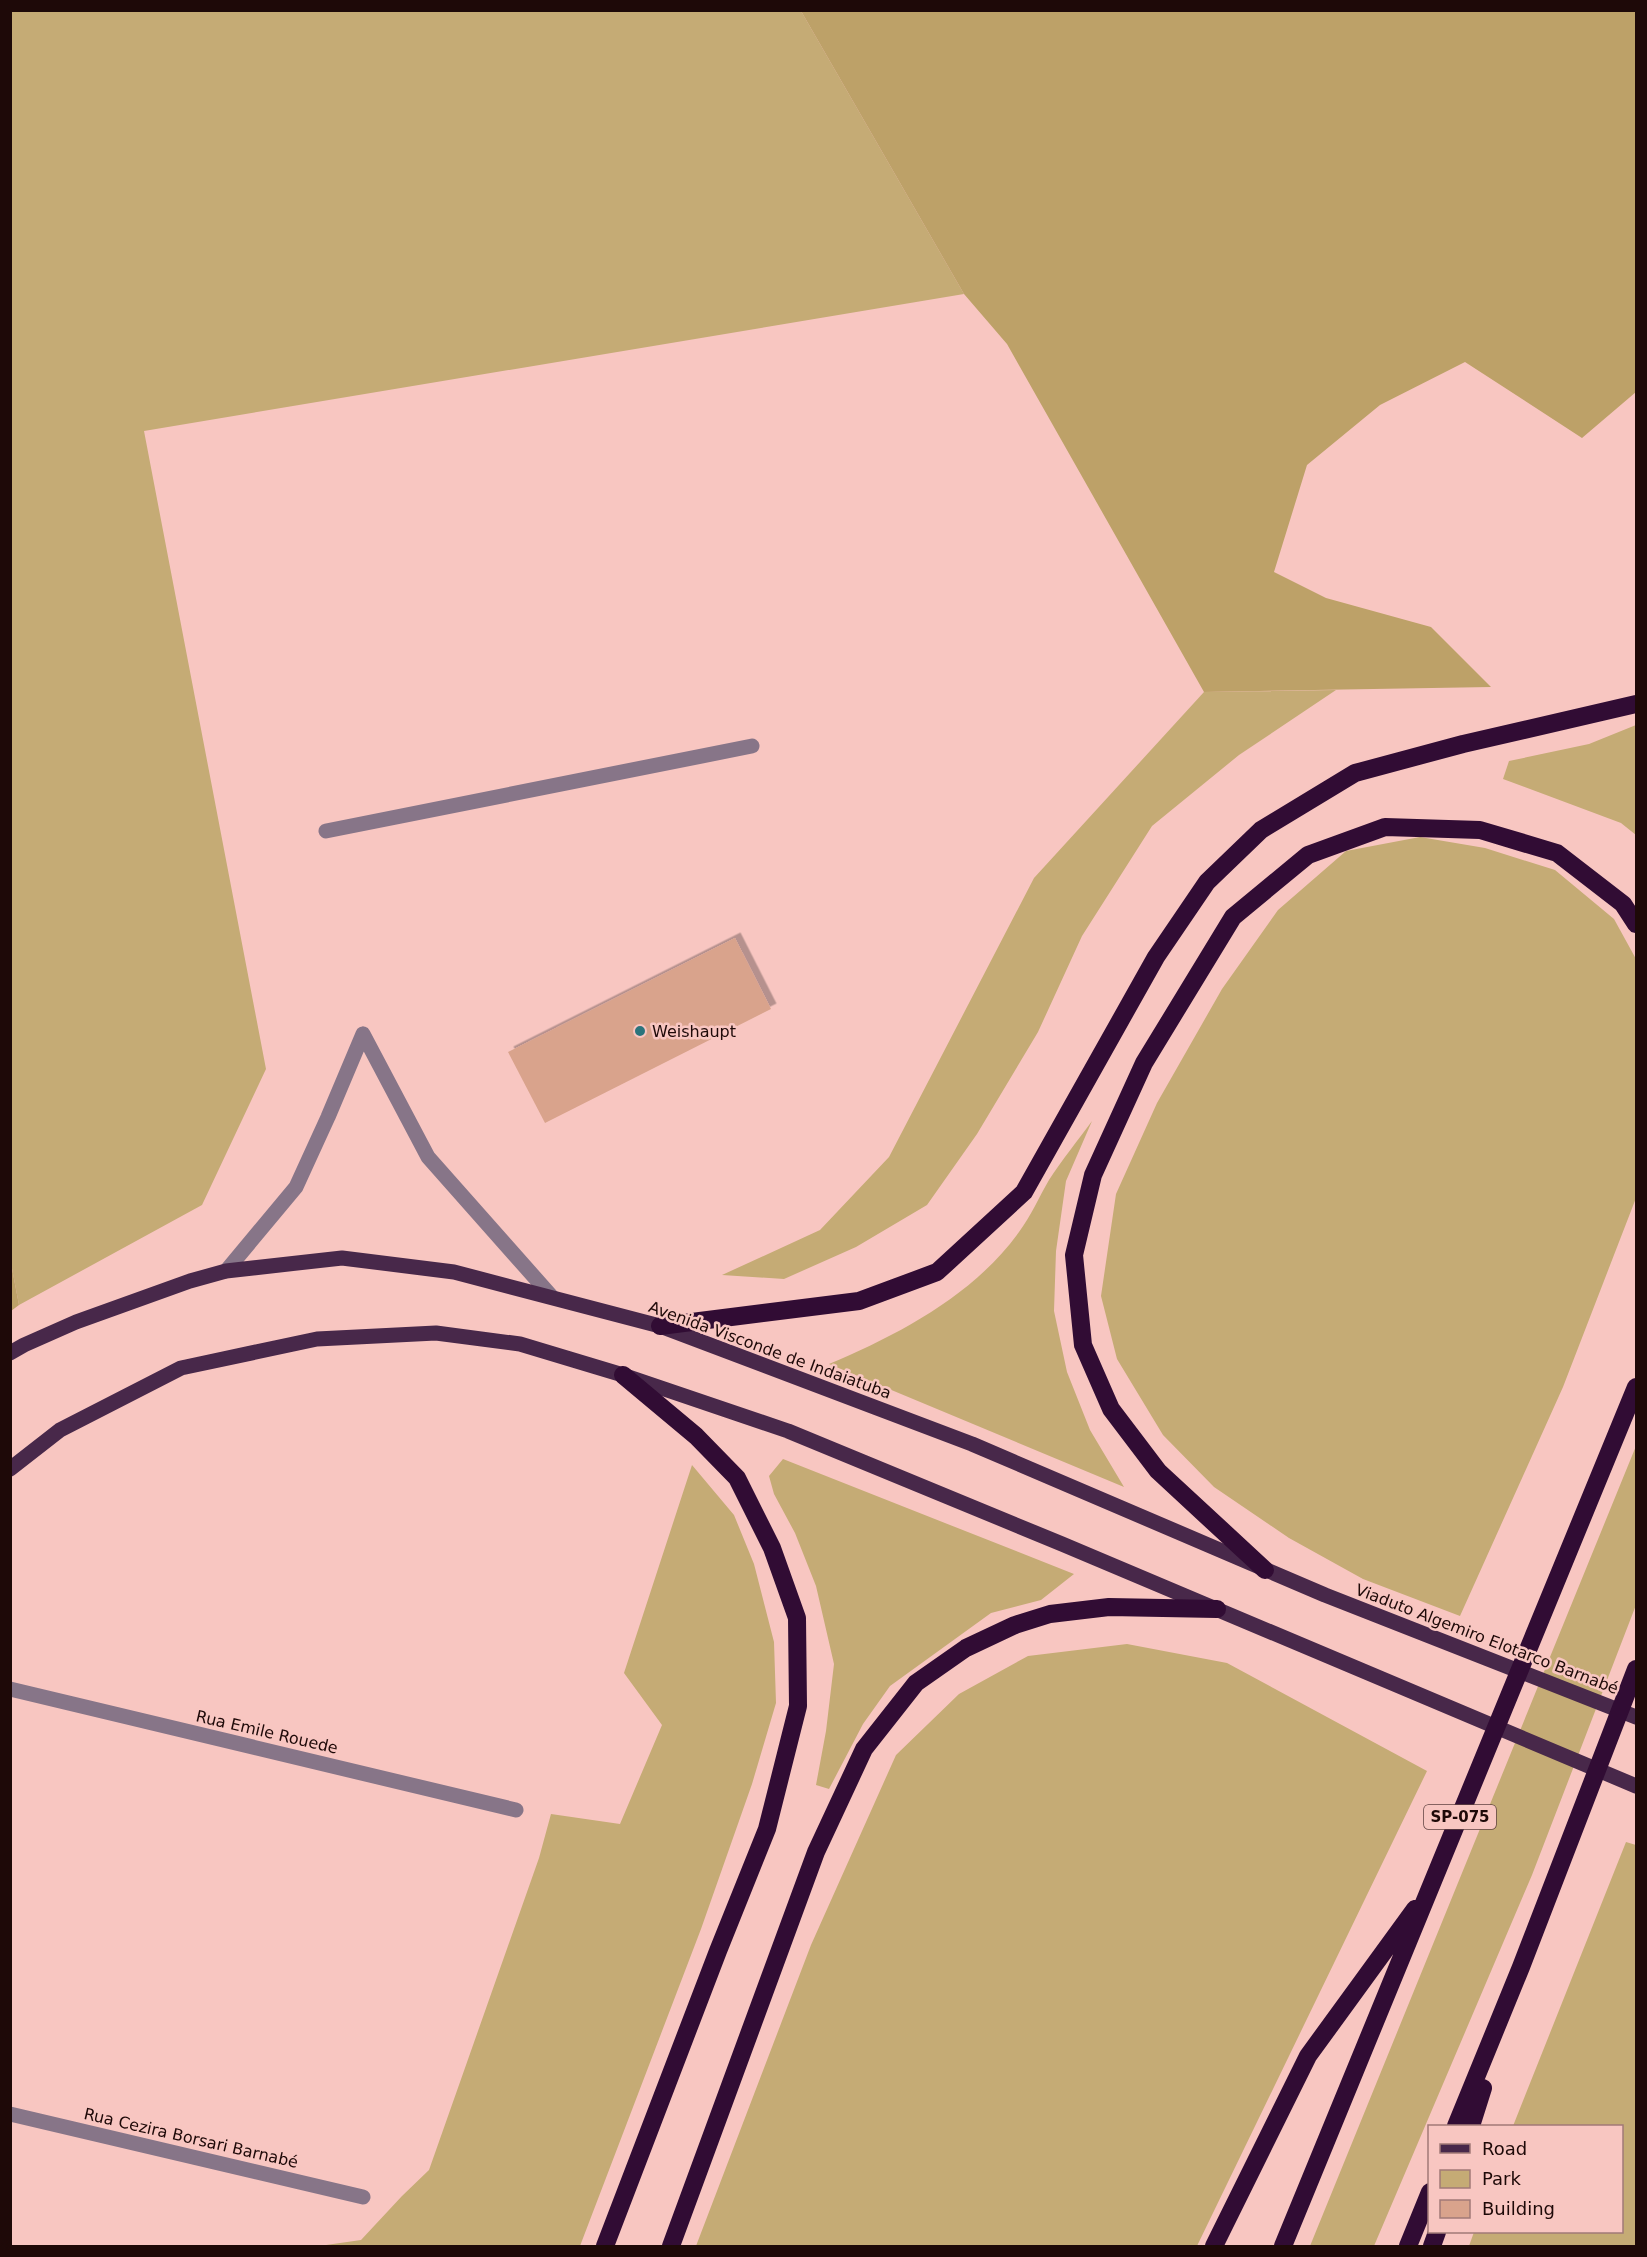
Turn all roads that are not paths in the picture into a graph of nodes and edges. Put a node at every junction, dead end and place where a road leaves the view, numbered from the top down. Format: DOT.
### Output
graph roads {
  1 [pos="1636,704"];
  2 [pos="752,746"];
  3 [pos="326,831"];
  4 [pos="1636,924"];
  5 [pos="226,1270"];
  6 [pos="552,1298"];
  7 [pos="660,1326"];
  8 [pos="10,1353"];
  9 [pos="623,1375"];
  10 [pos="1636,1388"];
  11 [pos="10,1469"];
  12 [pos="1265,1570"];
  13 [pos="1324,1595"];
  14 [pos="1217,1609"];
  15 [pos="1636,1669"];
  16 [pos="10,1689"];
  17 [pos="1636,1717"];
  18 [pos="1636,1786"];
  19 [pos="516,1810"];
  20 [pos="1432,1886"];
  21 [pos="1521,1966"];
  22 [pos="10,2114"];
  23 [pos="1457,2125"];
  24 [pos="1472,2125"];
  25 [pos="363,2197"];
  26 [pos="1428,2197"];
  27 [pos="605,2247"];
  28 [pos="671,2247"];
  29 [pos="1214,2247"];
  30 [pos="1283,2247"];
  31 [pos="1408,2247"];
  1 -- 7 [label="highway"];
  2 -- 3 [label="street"];
  4 -- 12 [label="highway"];
  5 -- 6 [label="main road, Avenida Visconde de Indaiatuba"];
  5 -- 6 [label="street"];
  5 -- 8 [label="main road, Avenida Visconde de Indaiatuba"];
  6 -- 7 [label="main road, Avenida Visconde de Indaiatuba"];
  7 -- 12 [label="main road, Avenida Visconde de Indaiatuba"];
  9 -- 11 [label="main road"];
  9 -- 14 [label="main road"];
  9 -- 27 [label="highway"];
  10 -- 20 [label="highway, SP-075"];
  12 -- 13 [label="main road, Avenida Visconde de Indaiatuba"];
  13 -- 17 [label="main road, Viaduto Algemiro Elotarco Barnabé"];
  14 -- 18 [label="main road"];
  14 -- 28 [label="highway"];
  15 -- 21 [label="highway"];
  16 -- 19 [label="street, Rua Emile Rouede"];
  20 -- 29 [label="highway"];
  20 -- 30 [label="highway, SP-075"];
  21 -- 23 [label="highway"];
  21 -- 24 [label="highway"];
  22 -- 25 [label="street, Rua Cezira Borsari Barnabé"];
  26 -- 31 [label="highway"];
}
